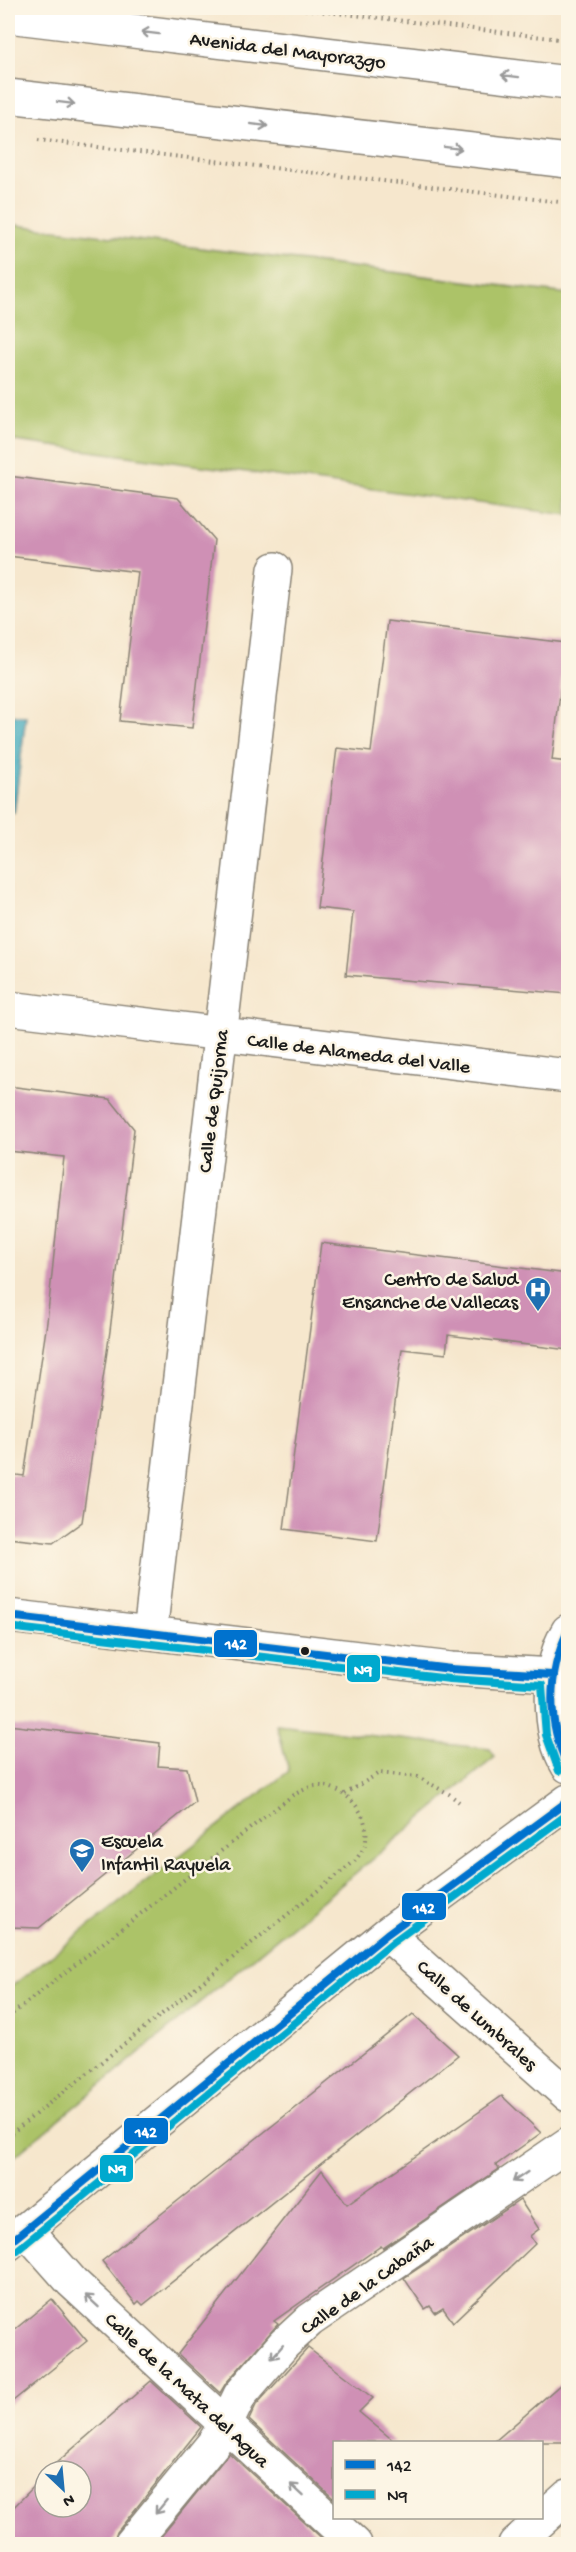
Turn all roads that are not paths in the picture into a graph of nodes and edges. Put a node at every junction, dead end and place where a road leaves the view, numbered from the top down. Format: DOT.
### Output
graph roads {
  1 [pos="8,16"];
  2 [pos="568,83"];
  3 [pos="8,96"];
  4 [pos="568,162"];
  5 [pos="275,569"];
  6 [pos="8,1008"];
  7 [pos="220,1036"];
  8 [pos="568,1076"];
  9 [pos="8,1616"];
  10 [pos="568,1631"];
  11 [pos="150,1633"];
  12 [pos="553,1675"];
  13 [pos="568,1766"];
  14 [pos="568,1801"];
  15 [pos="387,1934"];
  16 [pos="568,2095"];
  17 [pos="568,2144"];
  18 [pos="17,2237"];
  19 [pos="226,2424"];
  20 [pos="568,2496"];
  21 [pos="543,2519"];
  22 [pos="543,2519"];
  23 [pos="131,2544"];
  24 [pos="355,2544"];
  25 [pos="515,2544"];
  2 -- 1 [label="street, Avenida del Mayorazgo, one-way"];
  3 -- 4 [label="street, one-way"];
  5 -- 7 [label="street, Calle de Quijorna"];
  6 -- 7 [label="street, Calle de Alameda del Valle"];
  7 -- 8 [label="street, Calle de Alameda del Valle"];
  7 -- 11 [label="street, Calle de Quijorna"];
  9 -- 11 [label="street"];
  10 -- 12 [label="street"];
  11 -- 12 [label="street"];
  12 -- 13 [label="street"];
  14 -- 15 [label="street"];
  15 -- 16 [label="street, Calle de Lumbrales"];
  15 -- 18 [label="street"];
  17 -- 19 [label="street, Calle de la Cabaña, one-way"];
  19 -- 18 [label="street, Calle de la Mata del Agua, one-way"];
  19 -- 23 [label="street, Calle de la Cabaña, one-way"];
  24 -- 19 [label="street, Calle de la Mata del Agua, one-way"];
  20 -- 22 [label="street"];
  21 -- 25 [label="street"];
}
